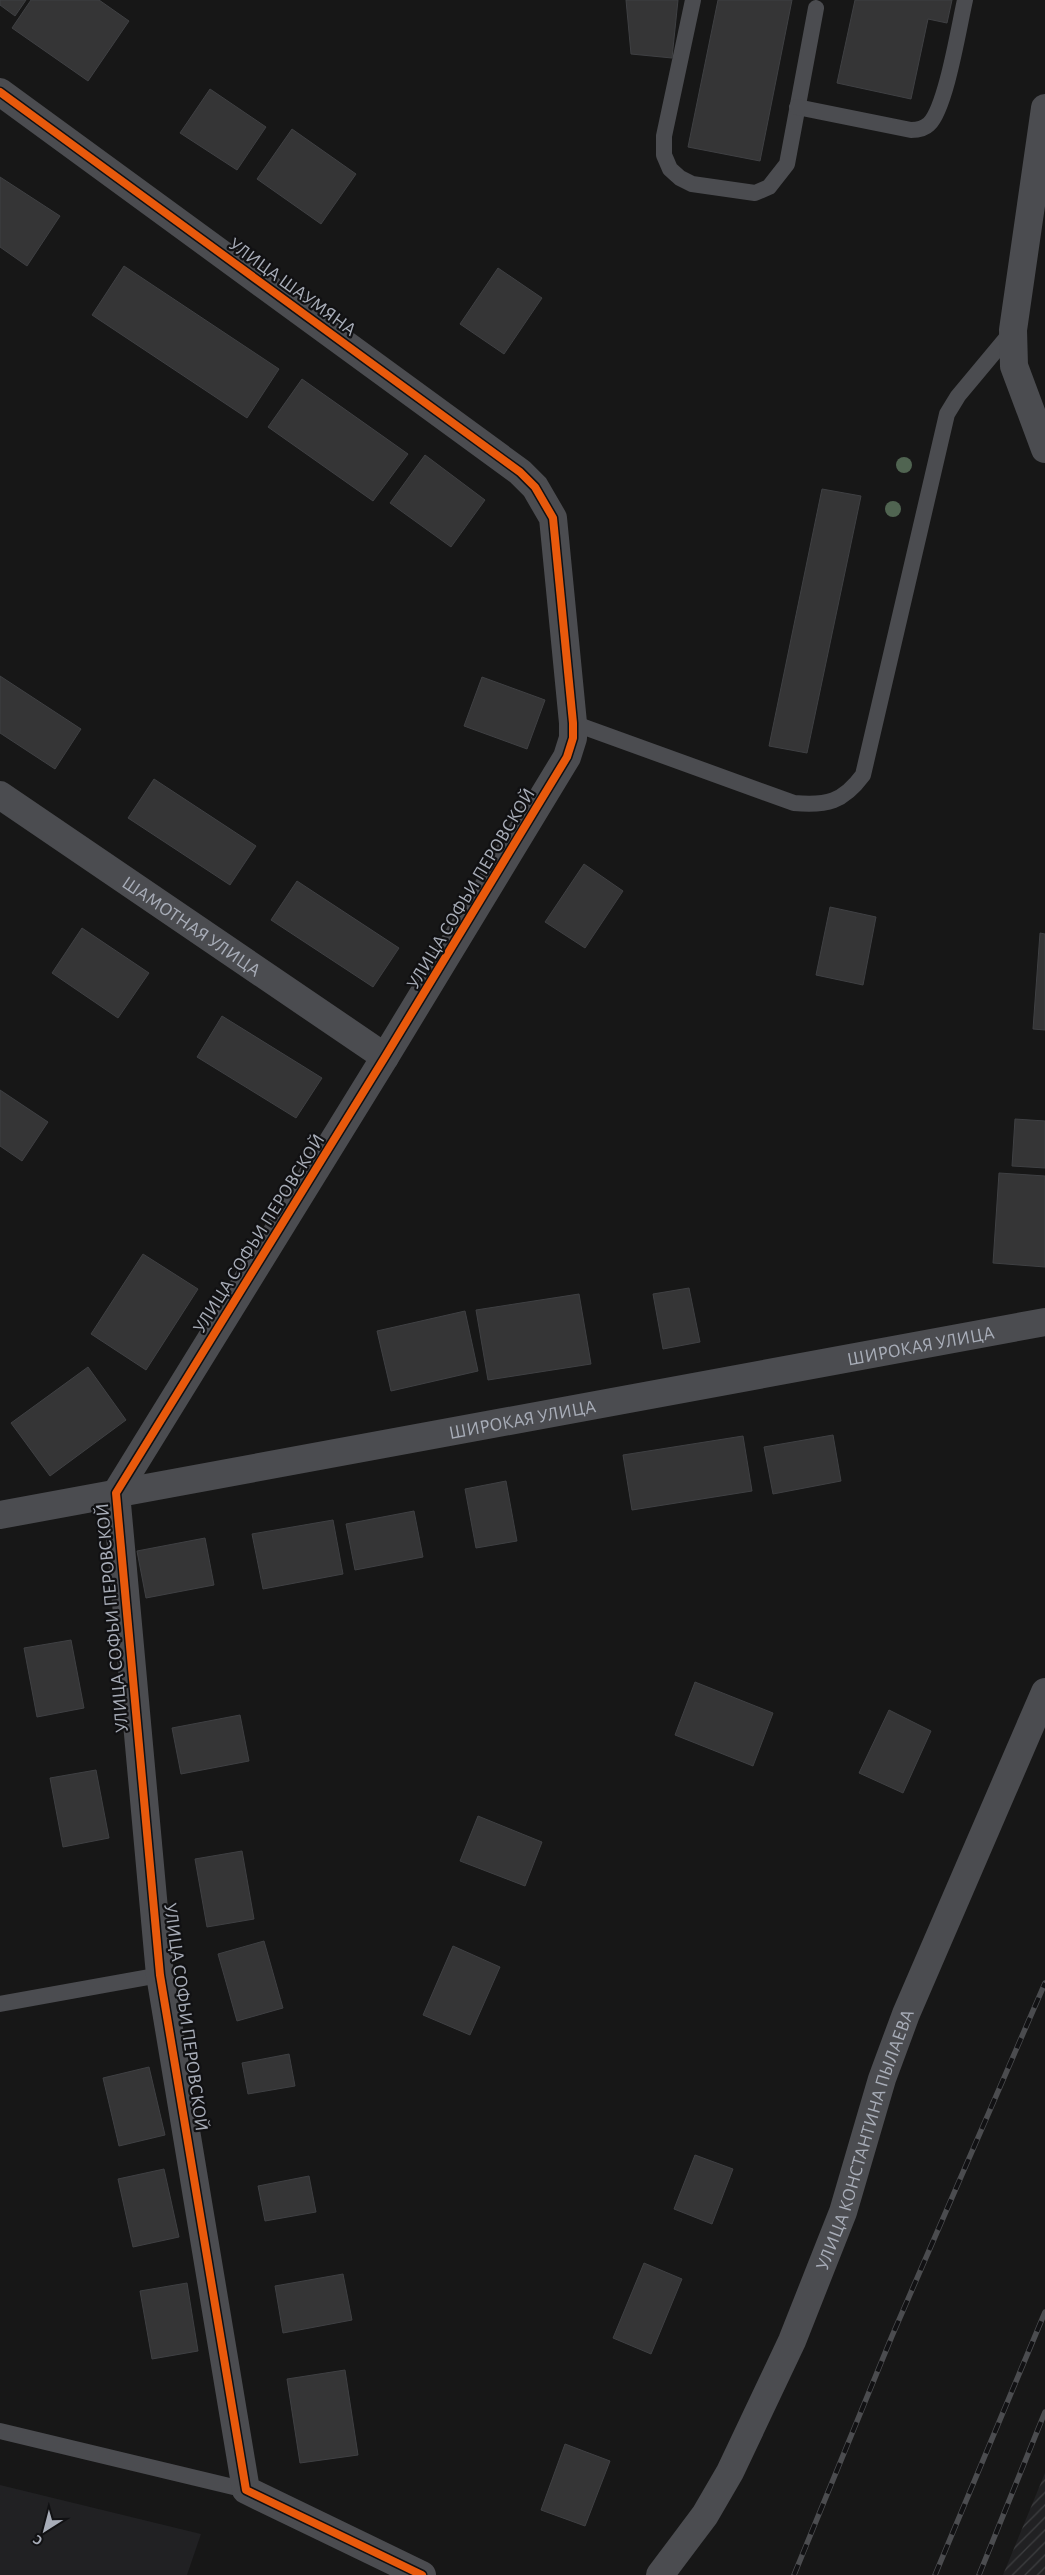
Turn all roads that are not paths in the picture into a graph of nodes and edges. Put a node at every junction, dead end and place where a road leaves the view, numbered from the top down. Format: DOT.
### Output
graph roads {
  1 [pos="693,0"];
  2 [pos="965,0"];
  3 [pos="816,8"];
  4 [pos="0,92"];
  5 [pos="797,107"];
  6 [pos="1045,108"];
  7 [pos="1013,330"];
  8 [pos="1045,450"];
  9 [pos="553,518"];
  10 [pos="573,723"];
  11 [pos="0,795"];
  12 [pos="385,1057"];
  13 [pos="1045,1322"];
  14 [pos="116,1492"];
  15 [pos="0,1514"];
  16 [pos="1045,1692"];
  17 [pos="160,1975"];
  18 [pos="0,2004"];
  19 [pos="0,2431"];
  20 [pos="246,2490"];
  21 [pos="422,2575"];
  22 [pos="660,2575"];
  1 -- 5 [label="lane"];
  2 -- 5 [label="lane"];
  3 -- 5 [label="lane"];
  4 -- 9 [label="street, УЛИЦА ШАУМЯНА"];
  6 -- 7 [label="street"];
  7 -- 8 [label="street"];
  7 -- 10 [label="lane"];
  9 -- 10 [label="street, УЛИЦА СОФЬИ ПЕРОВСКОЙ"];
  10 -- 12 [label="street, УЛИЦА СОФЬИ ПЕРОВСКОЙ"];
  11 -- 12 [label="street, ШАМОТНАЯ УЛИЦА"];
  12 -- 14 [label="street, УЛИЦА СОФЬИ ПЕРОВСКОЙ"];
  13 -- 14 [label="street, ШИРОКАЯ УЛИЦА"];
  14 -- 15 [label="street, ШИРОКАЯ УЛИЦА"];
  14 -- 17 [label="street, УЛИЦА СОФЬИ ПЕРОВСКОЙ"];
  16 -- 22 [label="street, УЛИЦА КОНСТАНТИНА ПЫЛАЕВА"];
  17 -- 18 [label="lane"];
  17 -- 20 [label="street, УЛИЦА СОФЬИ ПЕРОВСКОЙ"];
  19 -- 20 [label="lane"];
  20 -- 21 [label="street"];
}
